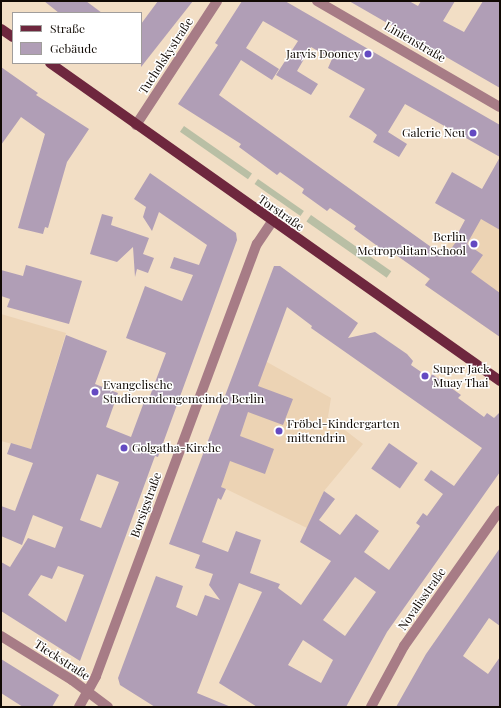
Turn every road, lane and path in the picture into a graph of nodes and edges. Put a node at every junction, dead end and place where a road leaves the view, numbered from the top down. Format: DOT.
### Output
graph roads {
  1 [pos="217,1"];
  2 [pos="317,1"];
  3 [pos="1,29"];
  4 [pos="12,36"];
  5 [pos="51,64"];
  6 [pos="500,107"];
  7 [pos="136,125"];
  8 [pos="272,222"];
  9 [pos="500,381"];
  10 [pos="500,510"];
  11 [pos="1,636"];
  12 [pos="87,692"];
  13 [pos="79,707"];
  14 [pos="108,707"];
  15 [pos="371,707"];
  1 -- 7 [label="street, Tucholskystraße"];
  2 -- 6 [label="street, Linienstraße"];
  3 -- 4 [label="main road"];
  5 -- 7 [label="main road, Torstraße"];
  7 -- 8 [label="main road, Torstraße"];
  8 -- 9 [label="main road, Torstraße"];
  8 -- 12 [label="street, Borsigstraße"];
  10 -- 15 [label="street, Novalisstraße"];
  11 -- 12 [label="street, Tieckstraße"];
  12 -- 13 [label="street, Borsigstraße"];
  12 -- 14 [label="street, Tieckstraße"];
}
